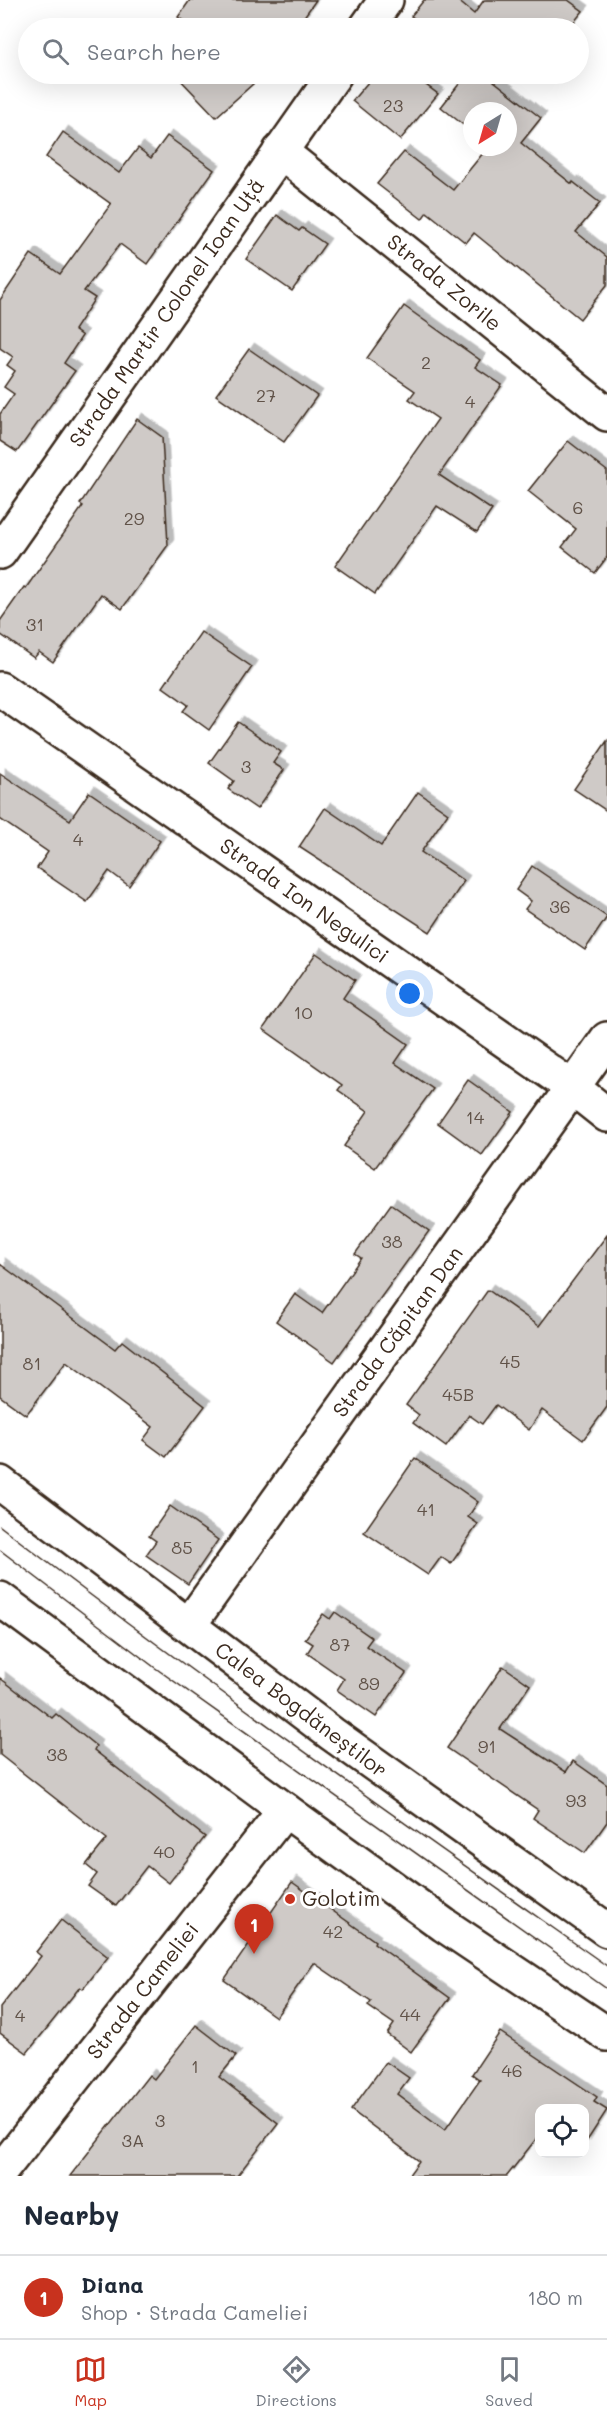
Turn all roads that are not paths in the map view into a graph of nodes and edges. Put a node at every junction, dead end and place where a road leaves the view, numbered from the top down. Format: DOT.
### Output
graph roads {
  1 [pos="386,0"];
  2 [pos="373,18"];
  3 [pos="328,84"];
  4 [pos="280,151"];
  5 [pos="607,414"];
  6 [pos="0,552"];
  7 [pos="0,688"];
  8 [pos="607,1039"];
  9 [pos="573,1088"];
  10 [pos="607,1114"];
  11 [pos="0,1483"];
  12 [pos="0,1599"];
  13 [pos="189,1625"];
  14 [pos="285,1810"];
  15 [pos="607,1930"];
  16 [pos="607,2034"];
  17 [pos="0,2172"];
  1 -- 2 [label="street"];
  3 -- 4 [label="street, Strada Martir Colonel Ioan Uță"];
  4 -- 5 [label="street, Strada Zorile"];
  4 -- 6 [label="street, Strada Martir Colonel Ioan Uță"];
  7 -- 9 [label="street, Strada Ion Negulici"];
  8 -- 9 [label="street, Strada Căpitan Dan"];
  9 -- 10 [label="street, Strada Ion Negulici"];
  9 -- 13 [label="street, Strada Căpitan Dan"];
  11 -- 13 [label="street, Calea Bogdăneștilor"];
  12 -- 14 [label="street"];
  13 -- 15 [label="street, Calea Bogdăneștilor"];
  14 -- 16 [label="street"];
  14 -- 17 [label="street, Strada Cameliei"];
}
